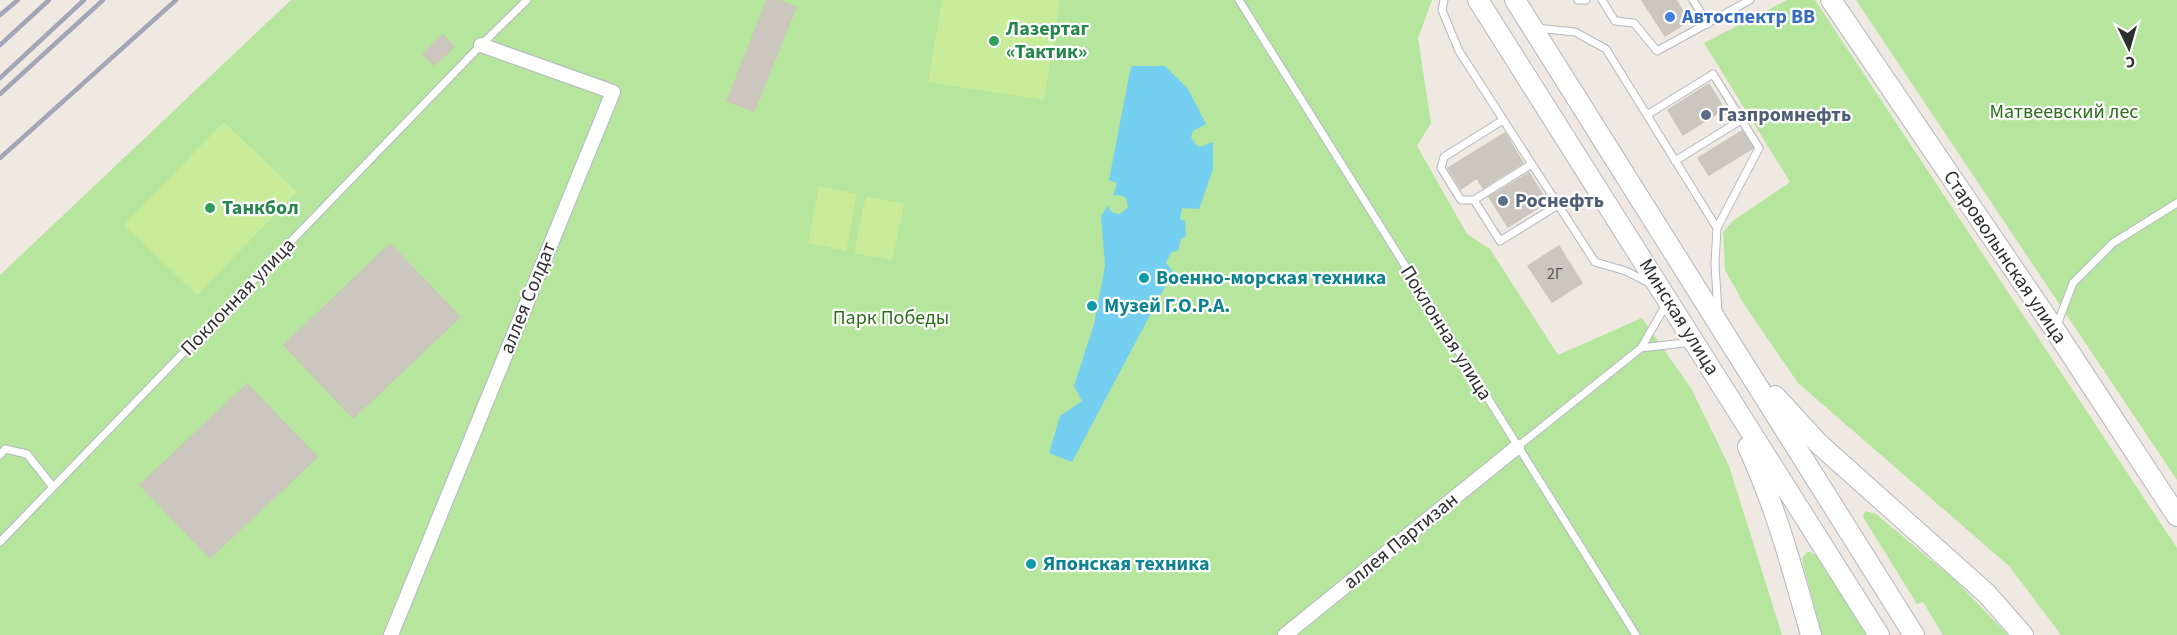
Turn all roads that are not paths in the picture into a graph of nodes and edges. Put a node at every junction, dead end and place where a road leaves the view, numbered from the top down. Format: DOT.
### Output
graph roads {
  1 [pos="527,0"];
  2 [pos="1239,0"];
  3 [pos="1444,0"];
  4 [pos="1478,0"];
  5 [pos="1515,0"];
  6 [pos="1578,0"];
  7 [pos="1586,0"];
  8 [pos="1602,0"];
  9 [pos="1692,0"];
  10 [pos="1750,0"];
  11 [pos="1831,0"];
  12 [pos="1708,24"];
  13 [pos="1533,28"];
  14 [pos="481,45"];
  15 [pos="1647,116"];
  16 [pos="1503,120"];
  17 [pos="1741,120"];
  18 [pos="1675,161"];
  19 [pos="1532,164"];
  20 [pos="1474,200"];
  21 [pos="2177,203"];
  22 [pos="1558,205"];
  23 [pos="1717,228"];
  24 [pos="1664,294"];
  25 [pos="1718,321"];
  26 [pos="2055,330"];
  27 [pos="1694,342"];
  28 [pos="1641,348"];
  29 [pos="1743,362"];
  30 [pos="1719,381"];
  31 [pos="1517,447"];
  32 [pos="0,455"];
  33 [pos="53,487"];
  34 [pos="2177,516"];
  35 [pos="0,542"];
  36 [pos="391,635"];
  37 [pos="1285,635"];
  38 [pos="1636,635"];
  39 [pos="1811,635"];
  40 [pos="1879,635"];
  41 [pos="1914,635"];
  42 [pos="2023,635"];
  1 -- 14 [label="lane, Поклонная улица"];
  2 -- 31 [label="lane, Поклонная улица"];
  3 -- 16 [label="lane"];
  4 -- 24 [label="main road, Минская улица"];
  5 -- 13 [label="main road, Минская улица"];
  6 -- 7 [label="lane"];
  8 -- 12 [label="lane"];
  9 -- 12 [label="lane"];
  10 -- 12 [label="lane"];
  11 -- 26 [label="main road, Староволынская улица"];
  13 -- 15 [label="lane"];
  13 -- 25 [label="main road, Минская улица"];
  14 -- 33 [label="lane, Поклонная улица"];
  14 -- 36 [label="street, аллея Солдат"];
  15 -- 17 [label="lane"];
  15 -- 18 [label="lane"];
  16 -- 19 [label="lane"];
  16 -- 20 [label="lane"];
  17 -- 18 [label="lane"];
  17 -- 23 [label="lane"];
  18 -- 23 [label="lane"];
  19 -- 20 [label="lane"];
  19 -- 22 [label="lane"];
  20 -- 22 [label="lane"];
  21 -- 26 [label="lane"];
  22 -- 24 [label="lane"];
  23 -- 25 [label="lane"];
  24 -- 27 [label="main road, Минская улица"];
  24 -- 28 [label="lane"];
  25 -- 29 [label="main road, Минская улица"];
  26 -- 34 [label="main road, Староволынская улица"];
  27 -- 28 [label="lane"];
  27 -- 30 [label="main road, Минская улица"];
  28 -- 31 [label="lane"];
  29 -- 41 [label="main road, Минская улица"];
  29 -- 42 [label="main road"];
  30 -- 39 [label="main road"];
  30 -- 40 [label="main road, Минская улица"];
  31 -- 37 [label="street, аллея Партизан"];
  31 -- 38 [label="lane, Поклонная улица"];
  32 -- 33 [label="lane"];
  33 -- 35 [label="lane, Поклонная улица"];
}
